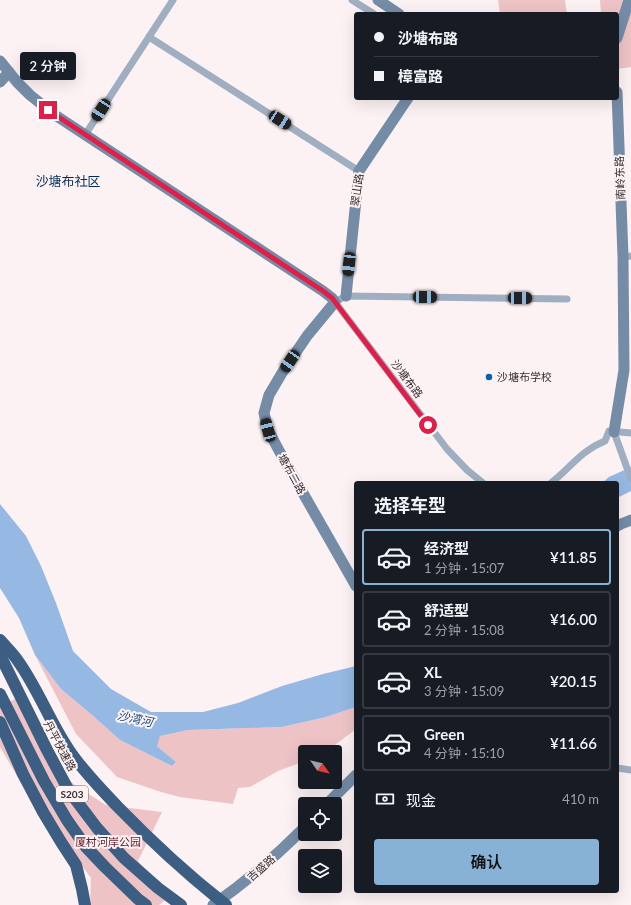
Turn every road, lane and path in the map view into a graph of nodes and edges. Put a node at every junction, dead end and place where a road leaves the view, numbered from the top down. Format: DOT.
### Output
graph roads {
  1 [pos="173,0"];
  2 [pos="352,0"];
  3 [pos="378,0"];
  4 [pos="629,0"];
  5 [pos="371,12"];
  6 [pos="396,12"];
  7 [pos="619,32"];
  8 [pos="149,37"];
  9 [pos="0,61"];
  10 [pos="9,72"];
  11 [pos="0,82"];
  12 [pos="407,100"];
  13 [pos="617,100"];
  14 [pos="85,135"];
  15 [pos="358,171"];
  16 [pos="627,256"];
  17 [pos="346,296"];
  18 [pos="567,299"];
  19 [pos="335,302"];
  20 [pos="614,432"];
  21 [pos="631,432"];
  22 [pos="631,479"];
  23 [pos="481,481"];
  24 [pos="553,481"];
  25 [pos="631,520"];
  26 [pos="619,525"];
  27 [pos="354,582"];
  28 [pos="0,640"];
  29 [pos="0,655"];
  30 [pos="0,694"];
  31 [pos="0,722"];
  32 [pos="619,768"];
  33 [pos="631,770"];
  34 [pos="354,777"];
  35 [pos="334,797"];
  36 [pos="298,834"];
  37 [pos="84,905"];
  38 [pos="146,905"];
  39 [pos="181,905"];
  40 [pos="213,905"];
  41 [pos="226,905"];
  1 -- 8 [label="street"];
  2 -- 5 [label="street"];
  3 -- 6 [label="street"];
  4 -- 7 [label="street"];
  8 -- 14 [label="street"];
  8 -- 15 [label="street"];
  9 -- 10 [label="street"];
  10 -- 11 [label="street"];
  10 -- 14 [label="street"];
  12 -- 15 [label="street, 翠山路"];
  13 -- 16 [label="street, 南岭东路"];
  14 -- 19 [label="street"];
  15 -- 17 [label="street, 翠山路"];
  16 -- 20 [label="street, 南岭东路"];
  17 -- 18 [label="street"];
  17 -- 19 [label="street"];
  19 -- 23 [label="street, 沙塘布路"];
  19 -- 27 [label="street, 塘布二路"];
  20 -- 21 [label="street"];
  20 -- 22 [label="street"];
  20 -- 24 [label="street"];
  25 -- 26 [label="street"];
  28 -- 41 [label="highway"];
  29 -- 39 [label="highway, 丹平快速路 / S203"];
  30 -- 38 [label="highway, S203"];
  31 -- 37 [label="highway"];
  32 -- 33 [label="street"];
  34 -- 35 [label="street"];
  36 -- 40 [label="street, 吉盛路"];
}
